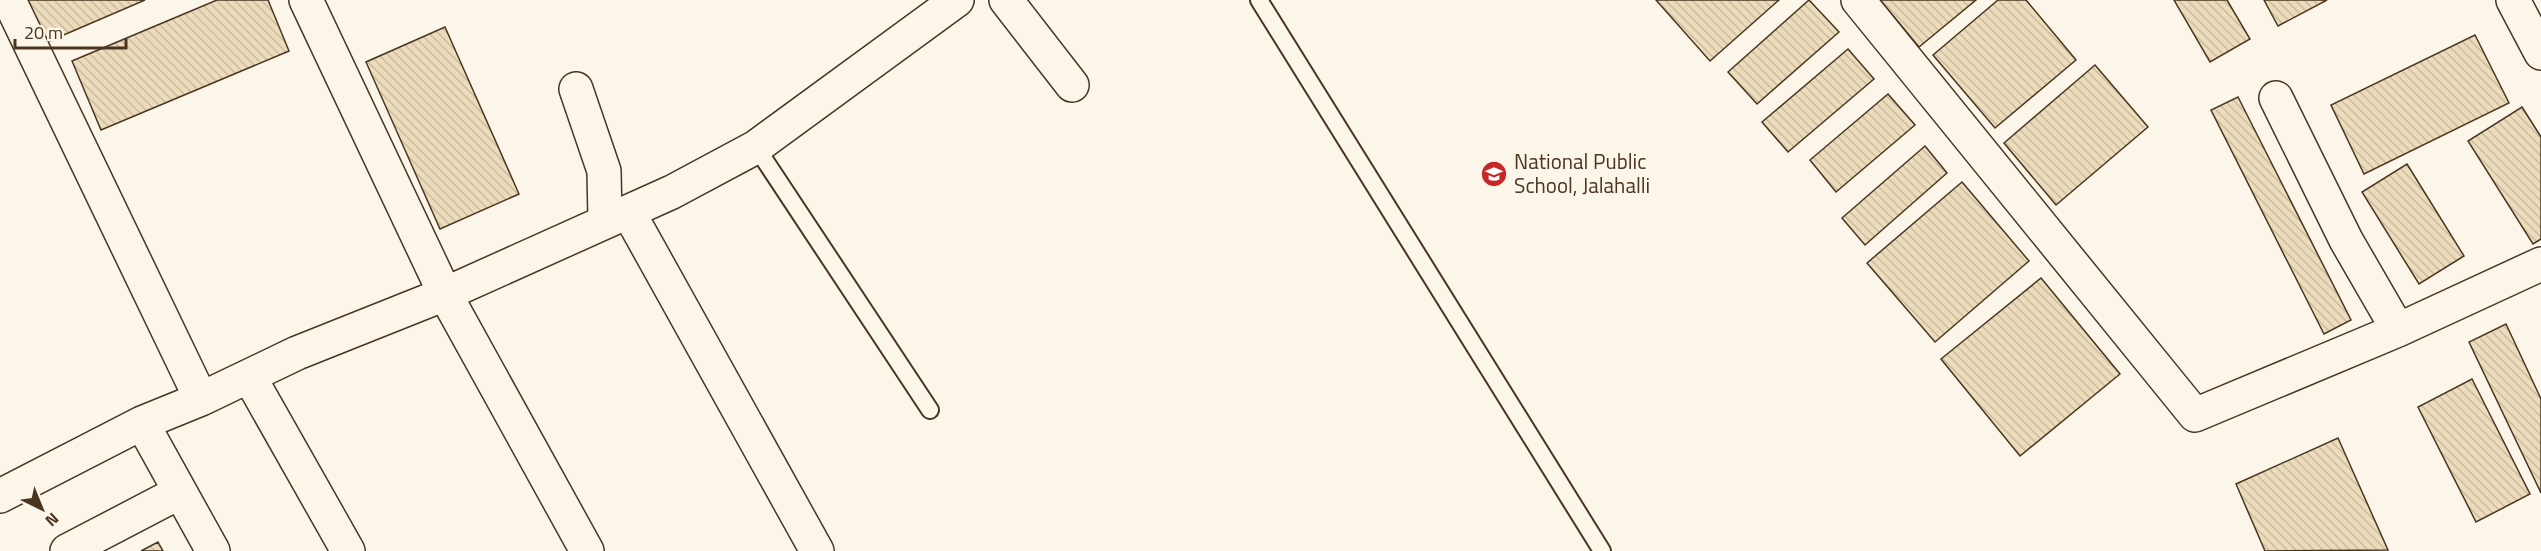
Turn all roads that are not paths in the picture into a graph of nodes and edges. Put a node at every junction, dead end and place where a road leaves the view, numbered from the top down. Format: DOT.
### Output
graph roads {
  1 [pos="9,0"];
  2 [pos="306,0"];
  3 [pos="957,0"];
  4 [pos="1006,0"];
  5 [pos="1259,0"];
  6 [pos="1858,0"];
  7 [pos="2514,0"];
  8 [pos="2541,53"];
  9 [pos="1072,85"];
  10 [pos="576,89"];
  11 [pos="2276,98"];
  12 [pos="756,147"];
  13 [pos="617,216"];
  14 [pos="2541,264"];
  15 [pos="445,294"];
  16 [pos="2398,330"];
  17 [pos="249,376"];
  18 [pos="201,399"];
  19 [pos="930,410"];
  20 [pos="142,423"];
  21 [pos="180,492"];
  22 [pos="0,496"];
  23 [pos="67,551"];
  24 [pos="213,551"];
  25 [pos="348,551"];
  26 [pos="587,551"];
  27 [pos="817,551"];
  28 [pos="1602,551"];
  1 -- 18 [label="street"];
  2 -- 15 [label="street"];
  3 -- 12 [label="street"];
  4 -- 9 [label="street"];
  5 -- 28 [label="lane"];
  6 -- 16 [label="street"];
  7 -- 8 [label="street"];
  10 -- 13 [label="street"];
  11 -- 16 [label="street"];
  12 -- 13 [label="street"];
  12 -- 19 [label="lane"];
  13 -- 15 [label="street"];
  13 -- 27 [label="street"];
  14 -- 16 [label="street"];
  15 -- 17 [label="street"];
  15 -- 26 [label="street"];
  17 -- 18 [label="street"];
  17 -- 25 [label="street"];
  18 -- 20 [label="street"];
  20 -- 21 [label="street"];
  20 -- 22 [label="street"];
  21 -- 23 [label="street"];
  21 -- 24 [label="street"];
}
